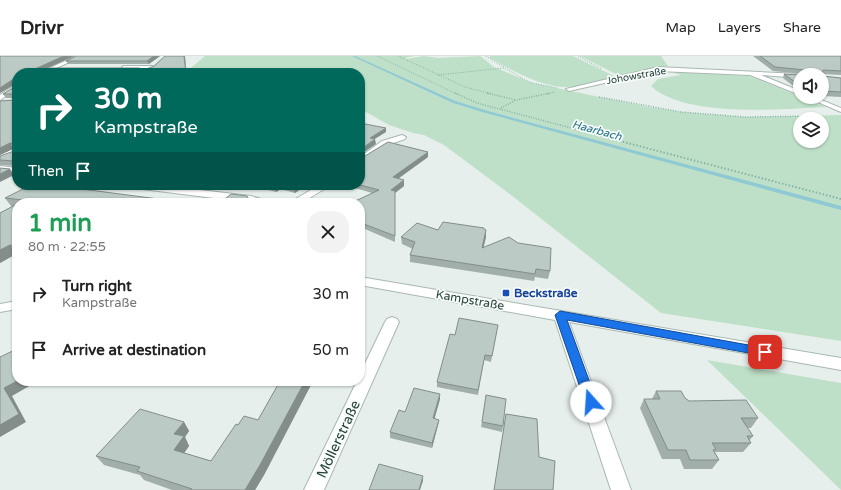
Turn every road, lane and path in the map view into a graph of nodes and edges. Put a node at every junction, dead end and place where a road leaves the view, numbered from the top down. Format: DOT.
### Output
graph roads {
  1 [pos="82,56"];
  2 [pos="377,56"];
  3 [pos="398,56"];
  4 [pos="486,56"];
  5 [pos="578,56"];
  6 [pos="53,68"];
  7 [pos="67,68"];
  8 [pos="121,68"];
  9 [pos="151,68"];
  10 [pos="505,68"];
  11 [pos="751,73"];
  12 [pos="437,75"];
  13 [pos="793,76"];
  14 [pos="619,77"];
  15 [pos="12,87"];
  16 [pos="0,88"];
  17 [pos="567,89"];
  18 [pos="12,90"];
  19 [pos="793,90"];
  20 [pos="597,96"];
  21 [pos="2,100"];
  22 [pos="516,100"];
  23 [pos="826,104"];
  24 [pos="501,108"];
  25 [pos="841,110"];
  26 [pos="793,116"];
  27 [pos="402,137"];
  28 [pos="12,150"];
  29 [pos="12,154"];
  30 [pos="0,156"];
  31 [pos="365,158"];
  32 [pos="0,160"];
  33 [pos="0,169"];
  34 [pos="12,170"];
  35 [pos="176,190"];
  36 [pos="317,190"];
  37 [pos="244,198"];
  38 [pos="303,198"];
  39 [pos="841,198"];
  40 [pos="365,282"];
  41 [pos="12,306"];
  42 [pos="0,308"];
  43 [pos="560,315"];
  44 [pos="392,322"];
  45 [pos="841,364"];
  46 [pos="365,380"];
  47 [pos="362,386"];
  48 [pos="314,490"];
  49 [pos="621,490"];
  1 -- 6 [label="street"];
  2 -- 24 [label="path"];
  3 -- 12 [label="path"];
  4 -- 10 [label="path"];
  5 -- 14 [label="path"];
  6 -- 7 [label="street"];
  8 -- 9 [label="street"];
  10 -- 12 [label="path"];
  10 -- 17 [label="path"];
  11 -- 13 [label="street, Johowstraße"];
  11 -- 14 [label="street, Johowstraße"];
  11 -- 19 [label="street, Johowstraße"];
  12 -- 22 [label="path"];
  14 -- 17 [label="street, Johowstraße"];
  15 -- 16 [label="street"];
  17 -- 22 [label="path"];
  18 -- 21 [label="street"];
  20 -- 26 [label="path"];
  22 -- 24 [label="path"];
  23 -- 25 [label="street"];
  24 -- 39 [label="path"];
  27 -- 31 [label="street"];
  28 -- 30 [label="street"];
  29 -- 32 [label="street"];
  33 -- 34 [label="street"];
  35 -- 37 [label="street"];
  36 -- 38 [label="street"];
  40 -- 43 [label="street, Kampstraße"];
  41 -- 42 [label="street"];
  43 -- 45 [label="street, Kampstraße"];
  43 -- 49 [label="street"];
  44 -- 46 [label="street, Möllerstraße"];
  47 -- 48 [label="street, Möllerstraße"];
}
